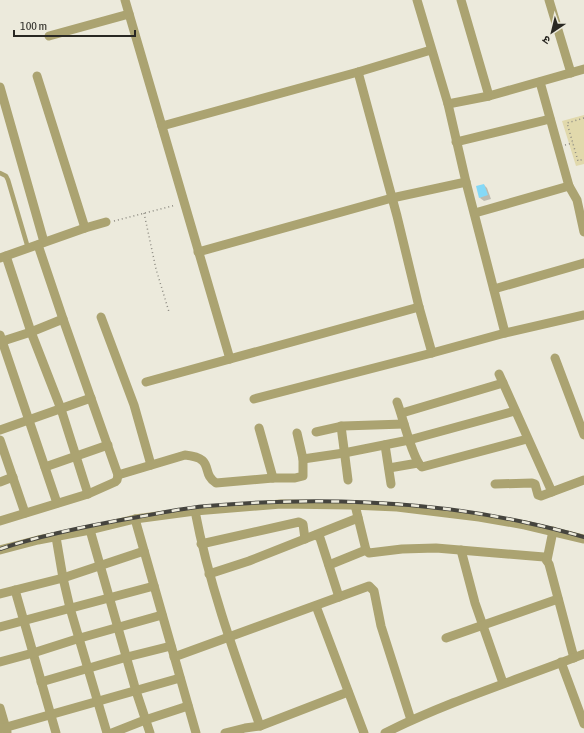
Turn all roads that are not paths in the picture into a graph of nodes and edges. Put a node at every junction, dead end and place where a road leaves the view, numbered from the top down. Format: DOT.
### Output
graph roads {
  1 [pos="125,0"];
  2 [pos="417,0"];
  3 [pos="461,0"];
  4 [pos="549,0"];
  5 [pos="129,14"];
  6 [pos="49,36"];
  7 [pos="431,50"];
  8 [pos="584,70"];
  9 [pos="358,72"];
  10 [pos="571,73"];
  11 [pos="37,76"];
  12 [pos="540,82"];
  13 [pos="0,87"];
  14 [pos="489,96"];
  15 [pos="448,104"];
  16 [pos="550,119"];
  17 [pos="162,126"];
  18 [pos="456,142"];
  19 [pos="0,173"];
  20 [pos="466,182"];
  21 [pos="569,186"];
  22 [pos="392,198"];
  23 [pos="580,199"];
  24 [pos="475,213"];
  25 [pos="106,222"];
  26 [pos="85,228"];
  27 [pos="584,232"];
  28 [pos="41,244"];
  29 [pos="28,248"];
  30 [pos="198,252"];
  31 [pos="3,257"];
  32 [pos="584,263"];
  33 [pos="494,289"];
  34 [pos="419,307"];
  35 [pos="584,314"];
  36 [pos="101,317"];
  37 [pos="63,319"];
  38 [pos="31,332"];
  39 [pos="505,333"];
  40 [pos="1,340"];
  41 [pos="432,353"];
  42 [pos="555,358"];
  43 [pos="230,359"];
  44 [pos="146,382"];
  45 [pos="91,398"];
  46 [pos="254,399"];
  47 [pos="397,402"];
  48 [pos="61,409"];
  49 [pos="515,411"];
  50 [pos="402,414"];
  51 [pos="581,420"];
  52 [pos="29,421"];
  53 [pos="404,424"];
  54 [pos="341,426"];
  55 [pos="259,428"];
  56 [pos="0,430"];
  57 [pos="316,432"];
  58 [pos="297,434"];
  59 [pos="584,436"];
  60 [pos="527,438"];
  61 [pos="0,440"];
  62 [pos="409,440"];
  63 [pos="108,445"];
  64 [pos="385,445"];
  65 [pos="344,453"];
  66 [pos="76,456"];
  67 [pos="303,459"];
  68 [pos="418,463"];
  69 [pos="152,465"];
  70 [pos="45,467"];
  71 [pos="389,468"];
  72 [pos="118,475"];
  73 [pos="13,477"];
  74 [pos="273,478"];
  75 [pos="348,480"];
  76 [pos="584,480"];
  77 [pos="0,482"];
  78 [pos="391,484"];
  79 [pos="495,484"];
  80 [pos="552,492"];
  81 [pos="88,494"];
  82 [pos="57,503"];
  83 [pos="355,505"];
  84 [pos="195,511"];
  85 [pos="25,513"];
  86 [pos="358,518"];
  87 [pos="135,519"];
  88 [pos="0,521"];
  89 [pos="90,530"];
  90 [pos="553,532"];
  91 [pos="316,535"];
  92 [pos="56,537"];
  93 [pos="305,539"];
  94 [pos="584,539"];
  95 [pos="201,544"];
  96 [pos="0,550"];
  97 [pos="366,550"];
  98 [pos="462,550"];
  99 [pos="144,551"];
  100 [pos="547,560"];
  101 [pos="100,565"];
  102 [pos="329,565"];
  103 [pos="209,574"];
  104 [pos="63,578"];
  105 [pos="154,586"];
  106 [pos="15,590"];
  107 [pos="0,594"];
  108 [pos="109,597"];
  109 [pos="339,597"];
  110 [pos="558,599"];
  111 [pos="316,606"];
  112 [pos="70,608"];
  113 [pos="162,615"];
  114 [pos="24,620"];
  115 [pos="482,626"];
  116 [pos="0,627"];
  117 [pos="118,628"];
  118 [pos="80,638"];
  119 [pos="229,638"];
  120 [pos="446,638"];
  121 [pos="171,646"];
  122 [pos="33,653"];
  123 [pos="584,654"];
  124 [pos="127,657"];
  125 [pos="174,658"];
  126 [pos="574,658"];
  127 [pos="0,662"];
  128 [pos="561,662"];
  129 [pos="89,669"];
  130 [pos="180,678"];
  131 [pos="41,682"];
  132 [pos="503,684"];
  133 [pos="136,691"];
  134 [pos="348,692"];
  135 [pos="98,701"];
  136 [pos="188,706"];
  137 [pos="0,708"];
  138 [pos="51,715"];
  139 [pos="146,720"];
  140 [pos="411,720"];
  141 [pos="584,724"];
  142 [pos="260,726"];
  143 [pos="4,730"];
  144 [pos="246,730"];
  145 [pos="56,733"];
  146 [pos="107,733"];
  147 [pos="112,733"];
  148 [pos="150,733"];
  149 [pos="196,733"];
  150 [pos="225,733"];
  151 [pos="364,733"];
  152 [pos="384,733"];
  1 -- 5 [label="street"];
  2 -- 7 [label="street"];
  3 -- 14 [label="street"];
  4 -- 10 [label="street"];
  5 -- 6 [label="street"];
  5 -- 17 [label="street"];
  7 -- 9 [label="street"];
  7 -- 15 [label="street"];
  8 -- 10 [label="street"];
  9 -- 17 [label="street"];
  9 -- 22 [label="street"];
  10 -- 12 [label="street"];
  11 -- 26 [label="street"];
  12 -- 14 [label="street"];
  12 -- 16 [label="street"];
  13 -- 28 [label="street"];
  14 -- 15 [label="street"];
  15 -- 18 [label="street"];
  16 -- 18 [label="street"];
  16 -- 21 [label="street"];
  17 -- 30 [label="street"];
  18 -- 20 [label="street"];
  19 -- 29 [label="lane"];
  20 -- 22 [label="street"];
  20 -- 24 [label="street"];
  21 -- 23 [label="street"];
  21 -- 24 [label="street"];
  22 -- 30 [label="street"];
  22 -- 34 [label="street"];
  23 -- 27 [label="street"];
  24 -- 33 [label="street"];
  25 -- 26 [label="street"];
  26 -- 28 [label="street"];
  28 -- 29 [label="street"];
  28 -- 37 [label="street"];
  29 -- 31 [label="street"];
  30 -- 43 [label="street"];
  31 -- 38 [label="street"];
  32 -- 33 [label="street"];
  33 -- 39 [label="street"];
  34 -- 41 [label="street"];
  34 -- 43 [label="street"];
  35 -- 39 [label="street"];
  36 -- 69 [label="street"];
  37 -- 38 [label="street"];
  37 -- 45 [label="street"];
  38 -- 40 [label="street"];
  38 -- 48 [label="street"];
  39 -- 41 [label="street"];
  40 -- 52 [label="street"];
  41 -- 46 [label="street"];
  42 -- 51 [label="street"];
  43 -- 44 [label="street"];
  45 -- 48 [label="street"];
  45 -- 63 [label="street"];
  47 -- 50 [label="street"];
  48 -- 52 [label="street"];
  48 -- 66 [label="street"];
  49 -- 50 [label="street"];
  49 -- 60 [label="street"];
  49 -- 62 [label="street"];
  50 -- 53 [label="street"];
  51 -- 59 [label="street"];
  52 -- 56 [label="street"];
  52 -- 70 [label="street"];
  53 -- 54 [label="street"];
  53 -- 62 [label="street"];
  54 -- 57 [label="street"];
  54 -- 65 [label="street"];
  55 -- 74 [label="street"];
  58 -- 67 [label="street"];
  60 -- 68 [label="street"];
  60 -- 80 [label="street"];
  61 -- 73 [label="street"];
  62 -- 64 [label="street"];
  62 -- 68 [label="street"];
  63 -- 66 [label="street"];
  63 -- 72 [label="street"];
  64 -- 65 [label="street"];
  64 -- 71 [label="street"];
  65 -- 67 [label="street"];
  65 -- 75 [label="street"];
  66 -- 70 [label="street"];
  66 -- 81 [label="street"];
  67 -- 74 [label="street"];
  68 -- 71 [label="street"];
  69 -- 72 [label="street"];
  69 -- 74 [label="street"];
  70 -- 82 [label="street"];
  71 -- 78 [label="street"];
  72 -- 81 [label="street"];
  73 -- 77 [label="street"];
  73 -- 85 [label="street"];
  76 -- 80 [label="street"];
  79 -- 80 [label="street"];
  81 -- 82 [label="street"];
  82 -- 85 [label="street"];
  83 -- 84 [label="street"];
  83 -- 86 [label="street"];
  83 -- 90 [label="street"];
  84 -- 87 [label="street"];
  84 -- 95 [label="street"];
  85 -- 88 [label="street"];
  86 -- 91 [label="street"];
  86 -- 97 [label="street"];
  87 -- 89 [label="street"];
  87 -- 99 [label="street"];
  89 -- 92 [label="street"];
  89 -- 101 [label="street"];
  90 -- 94 [label="street"];
  90 -- 100 [label="street"];
  91 -- 93 [label="street"];
  91 -- 102 [label="street"];
  92 -- 96 [label="street"];
  92 -- 104 [label="street"];
  93 -- 95 [label="street"];
  93 -- 103 [label="street"];
  95 -- 103 [label="street"];
  97 -- 98 [label="street"];
  97 -- 102 [label="street"];
  98 -- 100 [label="street"];
  98 -- 115 [label="street"];
  99 -- 101 [label="street"];
  99 -- 105 [label="street"];
  100 -- 110 [label="street"];
  101 -- 104 [label="street"];
  101 -- 108 [label="street"];
  102 -- 109 [label="street"];
  103 -- 119 [label="street"];
  104 -- 106 [label="street"];
  104 -- 112 [label="street"];
  105 -- 108 [label="street"];
  105 -- 113 [label="street"];
  106 -- 107 [label="street"];
  106 -- 114 [label="street"];
  108 -- 112 [label="street"];
  108 -- 117 [label="street"];
  109 -- 111 [label="street"];
  109 -- 140 [label="street"];
  110 -- 115 [label="street"];
  110 -- 126 [label="street"];
  111 -- 119 [label="street"];
  111 -- 134 [label="street"];
  112 -- 114 [label="street"];
  112 -- 118 [label="street"];
  113 -- 117 [label="street"];
  113 -- 121 [label="street"];
  114 -- 116 [label="street"];
  114 -- 122 [label="street"];
  115 -- 120 [label="street"];
  115 -- 132 [label="street"];
  117 -- 118 [label="street"];
  117 -- 124 [label="street"];
  118 -- 122 [label="street"];
  118 -- 129 [label="street"];
  119 -- 125 [label="street"];
  119 -- 142 [label="street"];
  121 -- 124 [label="street"];
  121 -- 125 [label="street"];
  122 -- 127 [label="street"];
  122 -- 131 [label="street"];
  123 -- 126 [label="street"];
  124 -- 129 [label="street"];
  124 -- 133 [label="street"];
  125 -- 130 [label="street"];
  126 -- 128 [label="street"];
  128 -- 132 [label="street"];
  128 -- 141 [label="street"];
  129 -- 131 [label="street"];
  129 -- 135 [label="street"];
  130 -- 133 [label="street"];
  130 -- 136 [label="street"];
  131 -- 138 [label="street"];
  132 -- 140 [label="street"];
  133 -- 135 [label="street"];
  133 -- 139 [label="street"];
  134 -- 142 [label="street"];
  134 -- 151 [label="street"];
  135 -- 138 [label="street"];
  135 -- 146 [label="street"];
  136 -- 139 [label="street"];
  136 -- 149 [label="street"];
  137 -- 143 [label="street"];
  138 -- 143 [label="street"];
  138 -- 145 [label="street"];
  139 -- 147 [label="street"];
  139 -- 148 [label="street"];
  140 -- 152 [label="street"];
  142 -- 144 [label="street"];
  144 -- 150 [label="street"];
}
